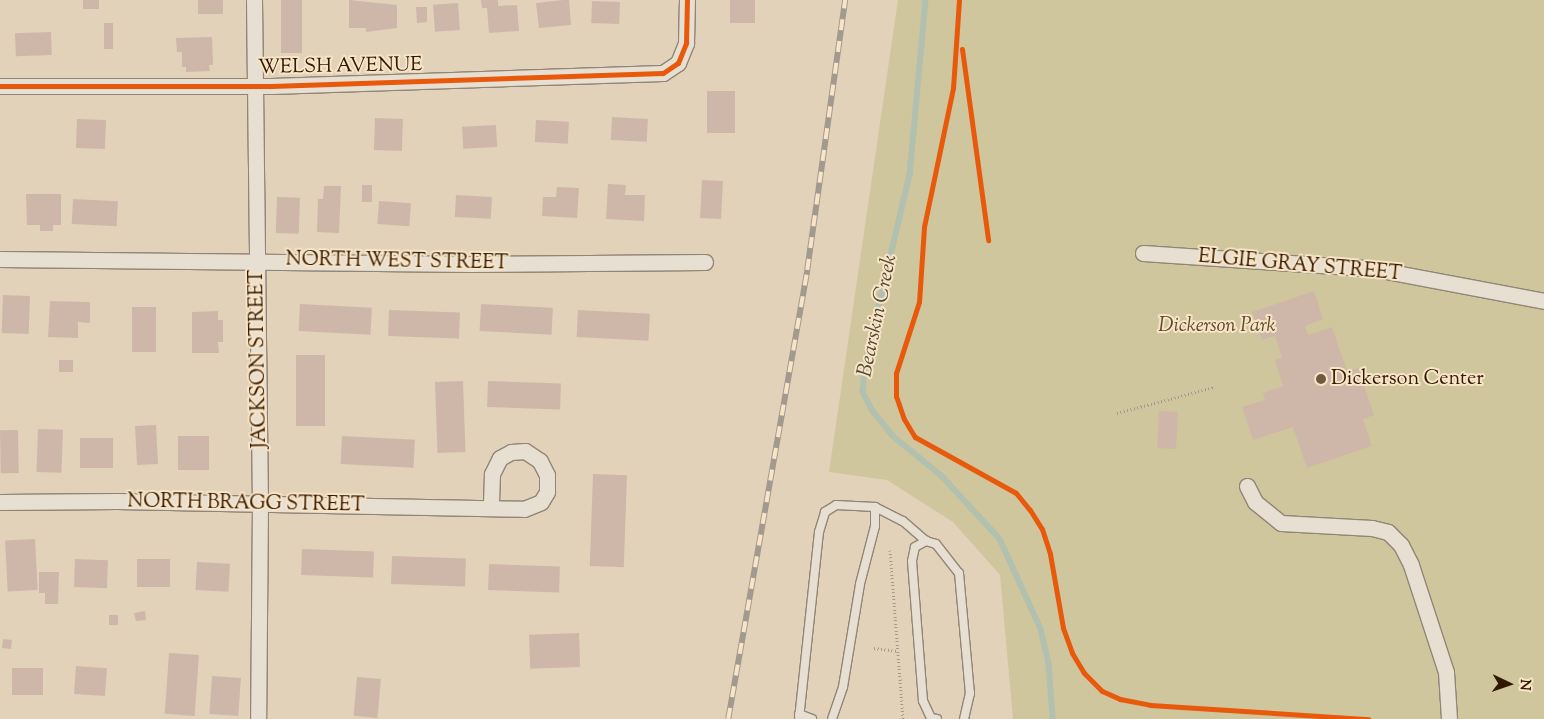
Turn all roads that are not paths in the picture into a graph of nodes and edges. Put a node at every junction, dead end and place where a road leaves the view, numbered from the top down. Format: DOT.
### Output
graph roads {
  1 [pos="254,0"];
  2 [pos="687,0"];
  3 [pos="254,84"];
  4 [pos="0,86"];
  5 [pos="1143,253"];
  6 [pos="0,259"];
  7 [pos="258,261"];
  8 [pos="705,262"];
  9 [pos="1544,301"];
  10 [pos="1247,486"];
  11 [pos="0,502"];
  12 [pos="260,504"];
  13 [pos="875,507"];
  14 [pos="491,508"];
  15 [pos="926,541"];
  16 [pos="799,716"];
  17 [pos="258,719"];
  18 [pos="812,719"];
  19 [pos="832,719"];
  20 [pos="937,719"];
  21 [pos="963,719"];
  22 [pos="1449,719"];
  1 -- 3 [label="street, JACKSON STREET"];
  2 -- 3 [label="street, WELSH AVENUE"];
  3 -- 4 [label="street, WELSH AVENUE"];
  3 -- 7 [label="street, JACKSON STREET"];
  5 -- 9 [label="street, ELGIE GRAY STREET"];
  6 -- 7 [label="street, NORTH WEST STREET"];
  7 -- 8 [label="street, NORTH WEST STREET"];
  7 -- 12 [label="street, JACKSON STREET"];
  10 -- 22 [label="street"];
  11 -- 12 [label="street, NORTH BRAGG STREET"];
  12 -- 14 [label="street, NORTH BRAGG STREET"];
  12 -- 17 [label="street, JACKSON STREET"];
  13 -- 15 [label="lane"];
  13 -- 16 [label="lane"];
  13 -- 19 [label="lane"];
  14 -- 14 [label="street, NORTH BRAGG STREET"];
  15 -- 20 [label="lane"];
  15 -- 21 [label="lane"];
  16 -- 18 [label="lane"];
}
